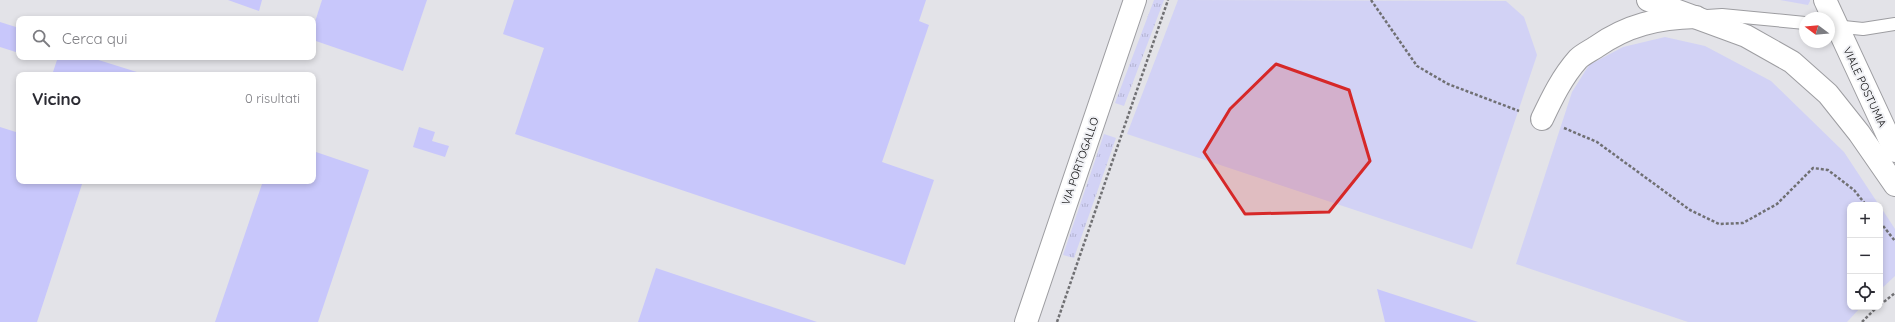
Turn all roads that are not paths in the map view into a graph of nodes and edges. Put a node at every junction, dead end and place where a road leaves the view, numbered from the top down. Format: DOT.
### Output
graph roads {
  1 [pos="1135,0"];
  2 [pos="1648,0"];
  3 [pos="1825,0"];
  4 [pos="1829,12"];
  5 [pos="1698,17"];
  6 [pos="1799,22"];
  7 [pos="1895,24"];
  8 [pos="1835,26"];
  9 [pos="1835,30"];
  10 [pos="1542,119"];
  11 [pos="1895,152"];
  12 [pos="1895,186"];
  13 [pos="1026,322"];
  1 -- 13 [label="main road, VIA PORTOGALLO"];
  2 -- 5 [label="main road"];
  3 -- 4 [label="main road, VIALE POSTUMIA"];
  5 -- 6 [label="lane"];
  5 -- 10 [label="main road"];
  5 -- 12 [label="main road"];
  7 -- 8 [label="lane"];
  9 -- 11 [label="main road, VIALE POSTUMIA"];
}
